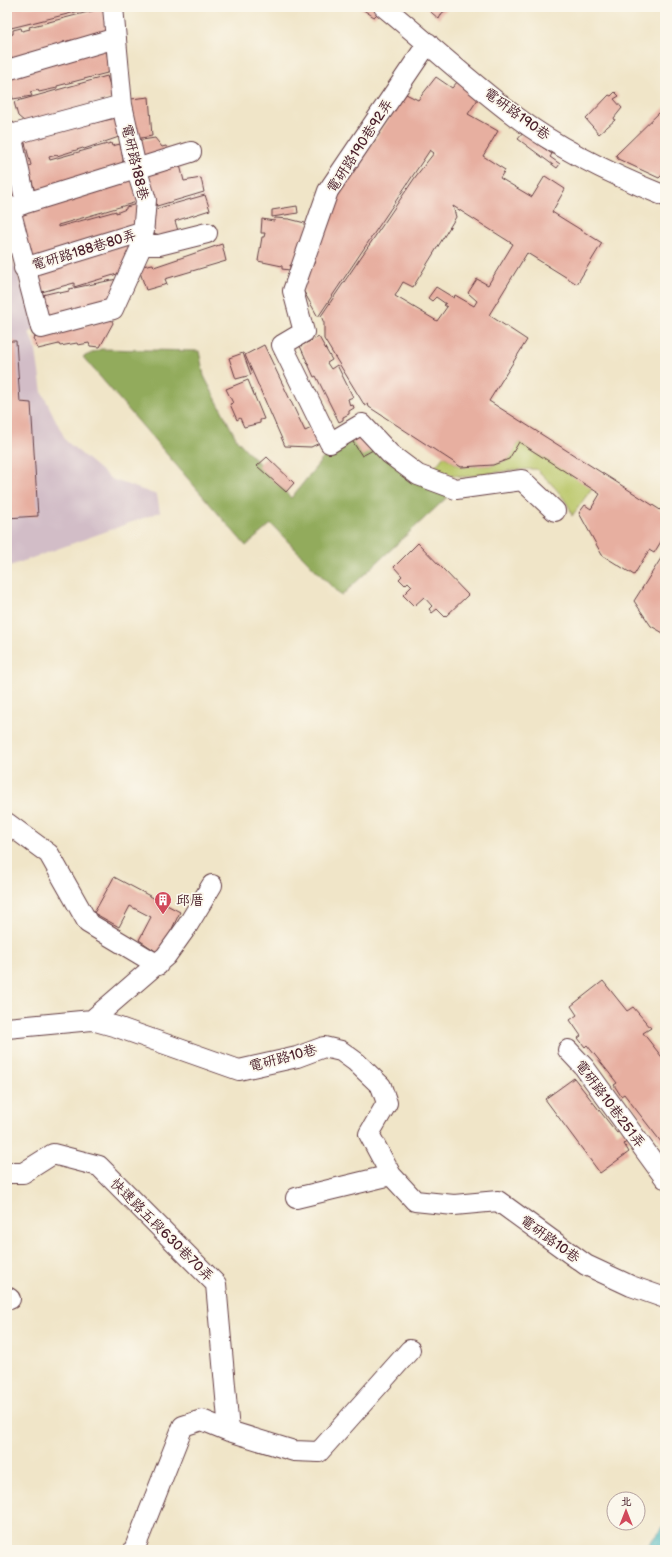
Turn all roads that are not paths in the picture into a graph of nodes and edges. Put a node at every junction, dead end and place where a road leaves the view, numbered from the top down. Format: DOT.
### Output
graph roads {
  1 [pos="113,7"];
  2 [pos="384,7"];
  3 [pos="116,38"];
  4 [pos="428,43"];
  5 [pos="7,70"];
  6 [pos="122,105"];
  7 [pos="9,141"];
  8 [pos="191,152"];
  9 [pos="136,168"];
  10 [pos="665,196"];
  11 [pos="14,207"];
  12 [pos="206,233"];
  13 [pos="143,238"];
  14 [pos="24,268"];
  15 [pos="555,511"];
  16 [pos="7,823"];
  17 [pos="212,885"];
  18 [pos="158,965"];
  19 [pos="92,1020"];
  20 [pos="7,1028"];
  21 [pos="568,1050"];
  22 [pos="7,1173"];
  23 [pos="391,1175"];
  24 [pos="665,1178"];
  25 [pos="296,1198"];
  26 [pos="665,1298"];
  27 [pos="410,1350"];
  28 [pos="229,1431"];
  29 [pos="134,1550"];
  1 -- 3 [label="street, 電研路188巷"];
  2 -- 4 [label="street, 電研路190巷"];
  3 -- 5 [label="street"];
  3 -- 6 [label="street, 電研路188巷"];
  4 -- 10 [label="street, 電研路190巷"];
  4 -- 15 [label="street, 電研路190巷92弄"];
  6 -- 7 [label="street"];
  6 -- 9 [label="street, 電研路188巷"];
  7 -- 11 [label="street, 電研路188巷"];
  8 -- 9 [label="street"];
  9 -- 11 [label="street"];
  9 -- 13 [label="street, 電研路188巷"];
  11 -- 14 [label="street, 電研路188巷"];
  12 -- 13 [label="street, 電研路188巷80弄"];
  13 -- 14 [label="street, 電研路188巷80弄"];
  13 -- 14 [label="street, 電研路188巷"];
  16 -- 18 [label="street"];
  17 -- 18 [label="street"];
  18 -- 19 [label="street"];
  19 -- 20 [label="street, 電研路10巷"];
  19 -- 23 [label="street, 電研路10巷"];
  21 -- 24 [label="street, 電研路10巷251弄"];
  22 -- 28 [label="street, 快速路五段630巷70弄"];
  23 -- 25 [label="street"];
  23 -- 26 [label="street, 電研路10巷"];
  27 -- 28 [label="street"];
  28 -- 29 [label="street"];
}
